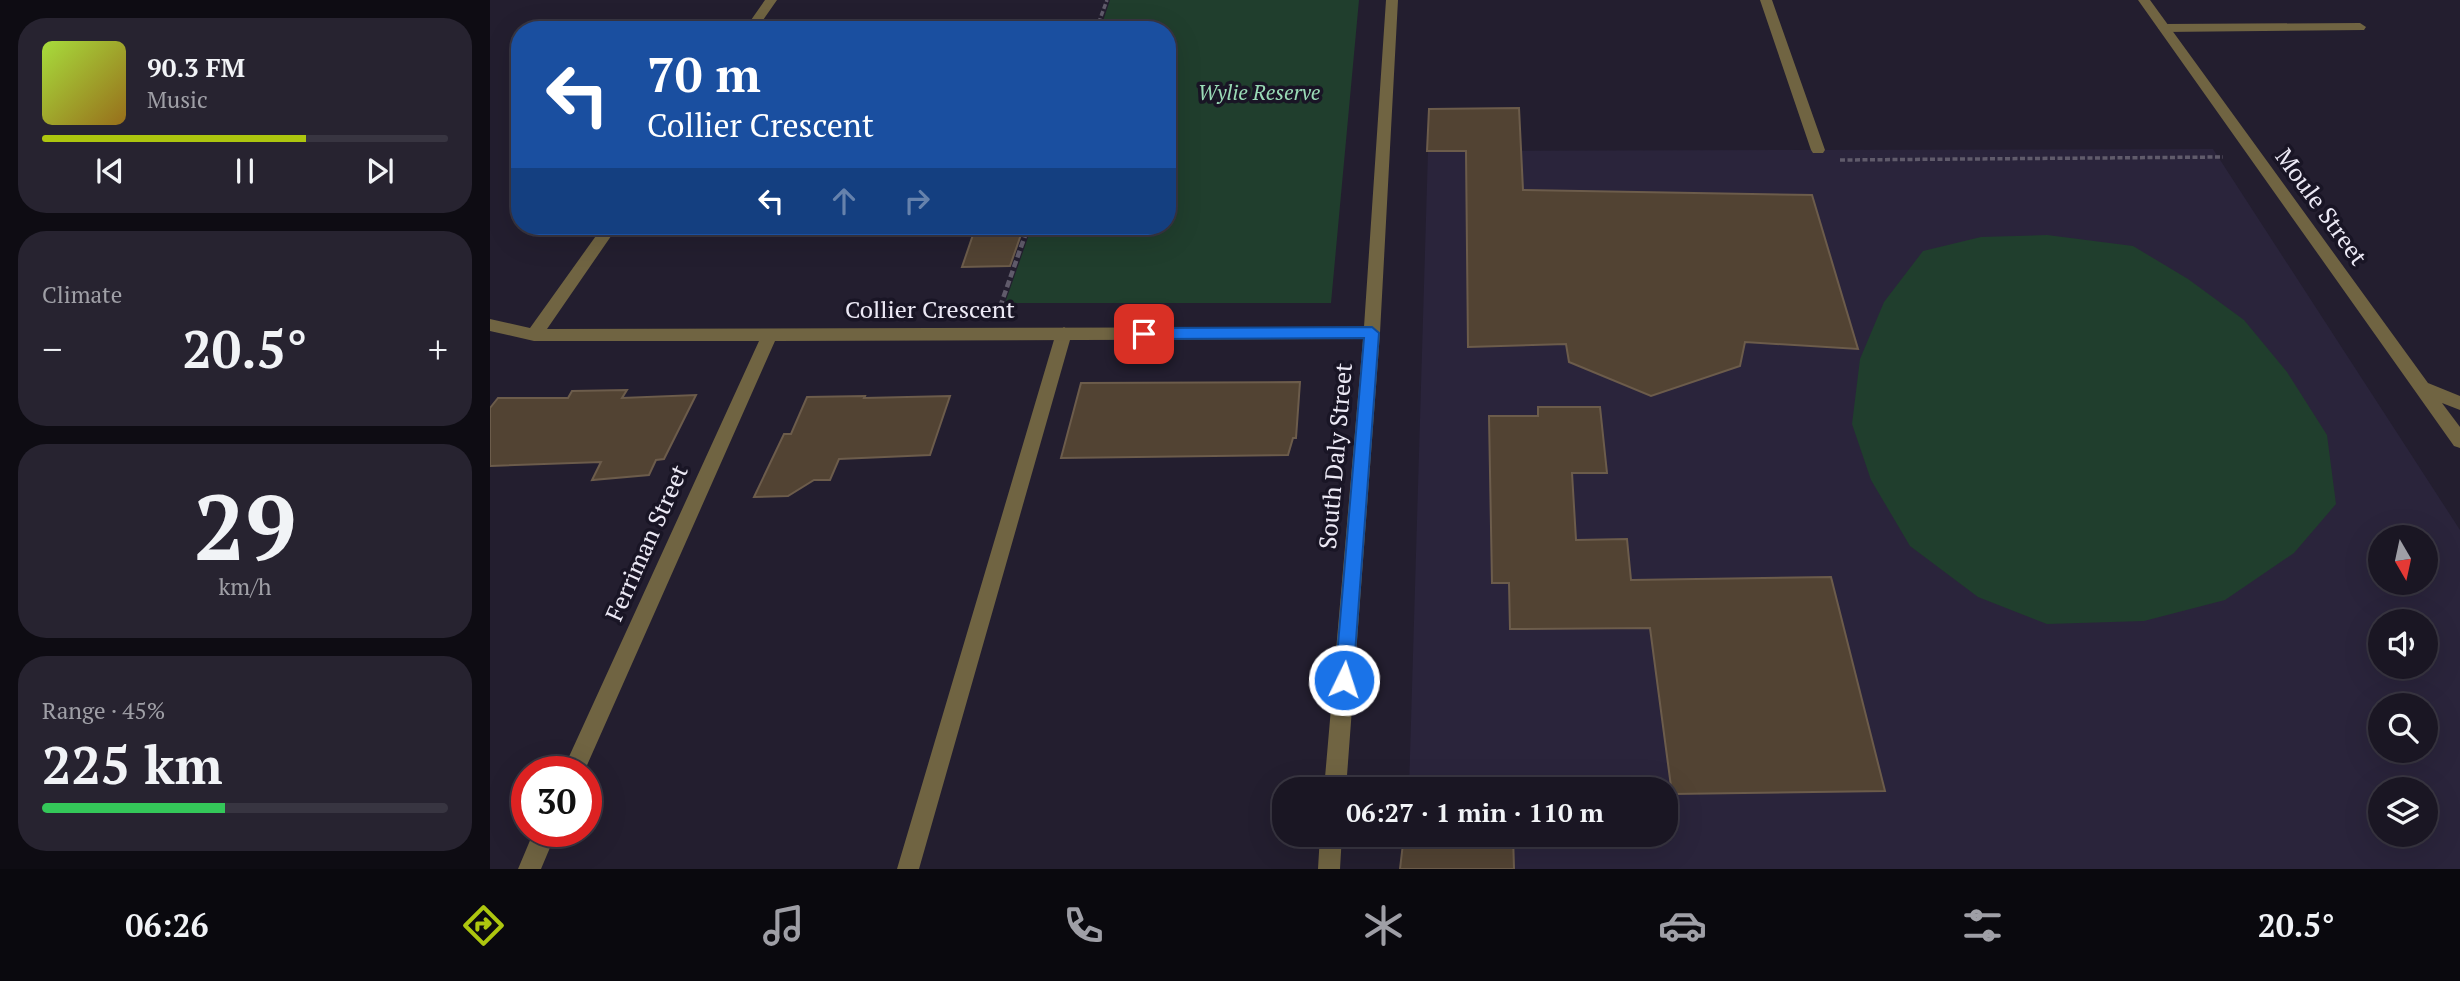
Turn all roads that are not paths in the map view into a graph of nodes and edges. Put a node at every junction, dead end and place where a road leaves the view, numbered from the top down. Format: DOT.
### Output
graph roads {
  1 [pos="771,0"];
  2 [pos="1392,0"];
  3 [pos="1766,0"];
  4 [pos="2144,0"];
  5 [pos="756,21"];
  6 [pos="2360,27"];
  7 [pos="2164,28"];
  8 [pos="1818,150"];
  9 [pos="605,235"];
  10 [pos="491,326"];
  11 [pos="1372,333"];
  12 [pos="534,334"];
  13 [pos="1064,334"];
  14 [pos="770,335"];
  15 [pos="2422,388"];
  16 [pos="2460,403"];
  17 [pos="2460,441"];
  18 [pos="580,756"];
  19 [pos="1336,777"];
  20 [pos="539,847"];
  21 [pos="1330,847"];
  22 [pos="529,869"];
  23 [pos="908,869"];
  24 [pos="1329,869"];
  1 -- 5 [label="street"];
  2 -- 11 [label="street, South Daly Street"];
  3 -- 8 [label="street"];
  4 -- 7 [label="street, Moule Street"];
  6 -- 7 [label="street"];
  7 -- 15 [label="street, Moule Street"];
  9 -- 12 [label="street"];
  10 -- 12 [label="street, Collier Crescent"];
  11 -- 13 [label="street, Collier Crescent"];
  11 -- 19 [label="street, South Daly Street"];
  12 -- 14 [label="street, Collier Crescent"];
  13 -- 14 [label="street, Collier Crescent"];
  13 -- 23 [label="street"];
  14 -- 18 [label="street, Ferriman Street"];
  15 -- 16 [label="street"];
  15 -- 17 [label="street, Moule Street"];
  20 -- 22 [label="street"];
  21 -- 24 [label="street"];
}
